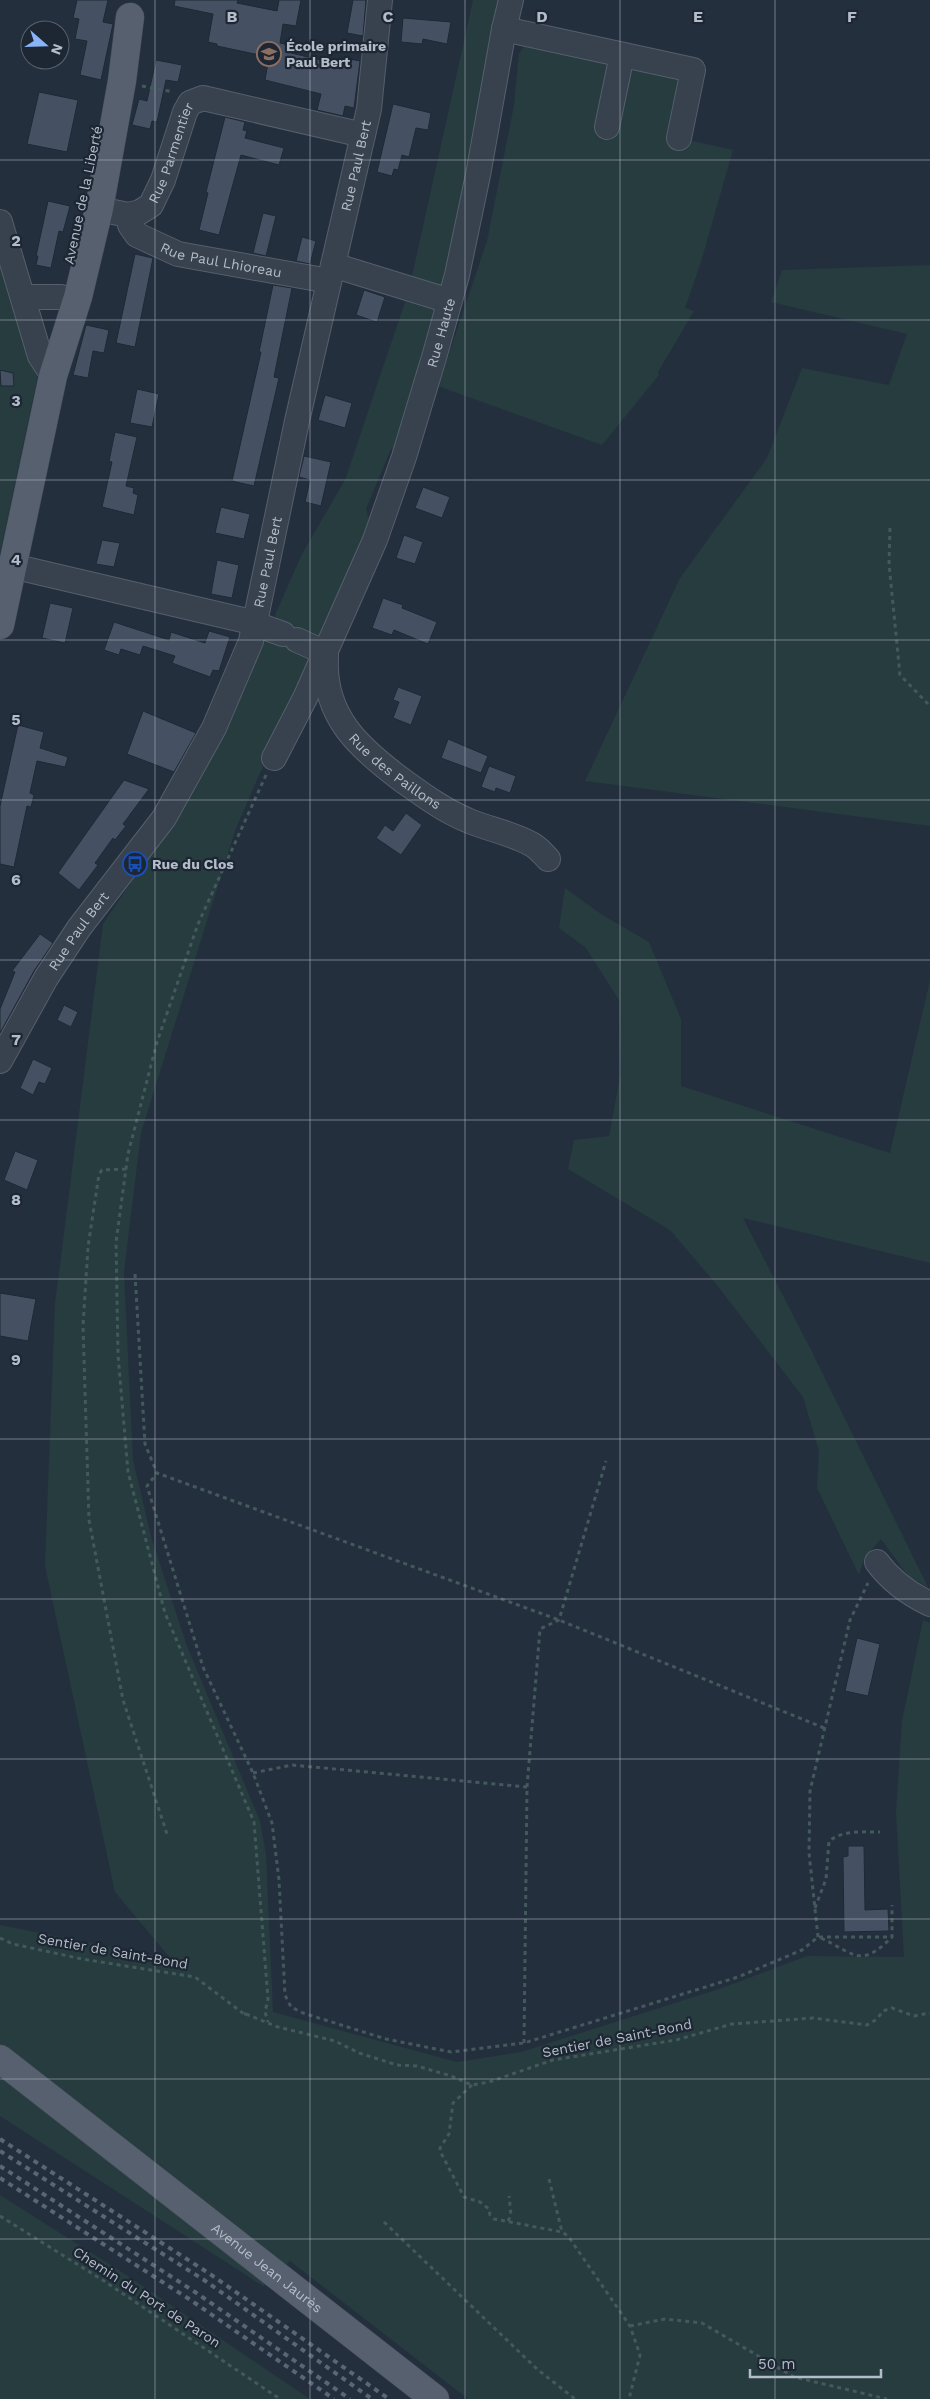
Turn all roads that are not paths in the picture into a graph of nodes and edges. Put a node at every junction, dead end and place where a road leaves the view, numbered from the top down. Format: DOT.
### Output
graph roads {
  1 [pos="380,0"];
  2 [pos="511,0"];
  3 [pos="132,8"];
  4 [pos="504,29"];
  5 [pos="622,55"];
  6 [pos="607,127"];
  7 [pos="363,135"];
  8 [pos="679,138"];
  9 [pos="99,208"];
  10 [pos="128,215"];
  11 [pos="0,222"];
  12 [pos="331,273"];
  13 [pos="23,296"];
  14 [pos="61,297"];
  15 [pos="444,308"];
  16 [pos="53,376"];
  17 [pos="12,566"];
  18 [pos="255,624"];
  19 [pos="0,625"];
  20 [pos="326,653"];
  21 [pos="274,758"];
  22 [pos="548,859"];
  23 [pos="0,1061"];
  24 [pos="877,1562"];
  25 [pos="930,1604"];
  26 [pos="0,2059"];
  27 [pos="435,2399"];
  1 -- 7 [label="street, Rue Paul Bert"];
  2 -- 4 [label="street, Rue Haute"];
  3 -- 9 [label="main road, Avenue de la Liberté"];
  3 -- 14 [label="main road, Avenue de la Liberté"];
  4 -- 5 [label="street"];
  4 -- 15 [label="street, Rue Haute"];
  5 -- 6 [label="street"];
  5 -- 8 [label="street"];
  7 -- 10 [label="street, Rue Parmentier"];
  7 -- 12 [label="street, Rue Paul Bert"];
  9 -- 10 [label="street"];
  9 -- 16 [label="main road, Avenue de la Liberté"];
  10 -- 12 [label="street, Rue Paul Lhioreau"];
  11 -- 13 [label="street"];
  12 -- 15 [label="street, Rue Paul Lhioreau"];
  12 -- 18 [label="street, Rue Paul Bert"];
  13 -- 14 [label="street"];
  13 -- 16 [label="street"];
  14 -- 16 [label="main road, Avenue de la Liberté"];
  15 -- 20 [label="street, Rue Haute"];
  16 -- 17 [label="main road, Avenue de la Liberté"];
  17 -- 18 [label="street"];
  17 -- 19 [label="main road, Avenue de la Liberté"];
  18 -- 20 [label="street"];
  18 -- 23 [label="street, Rue Paul Bert"];
  20 -- 21 [label="street, Rue Haute"];
  20 -- 22 [label="street, Rue des Paillons"];
  24 -- 25 [label="street"];
  26 -- 27 [label="main road, Avenue Jean Jaurès"];
}
